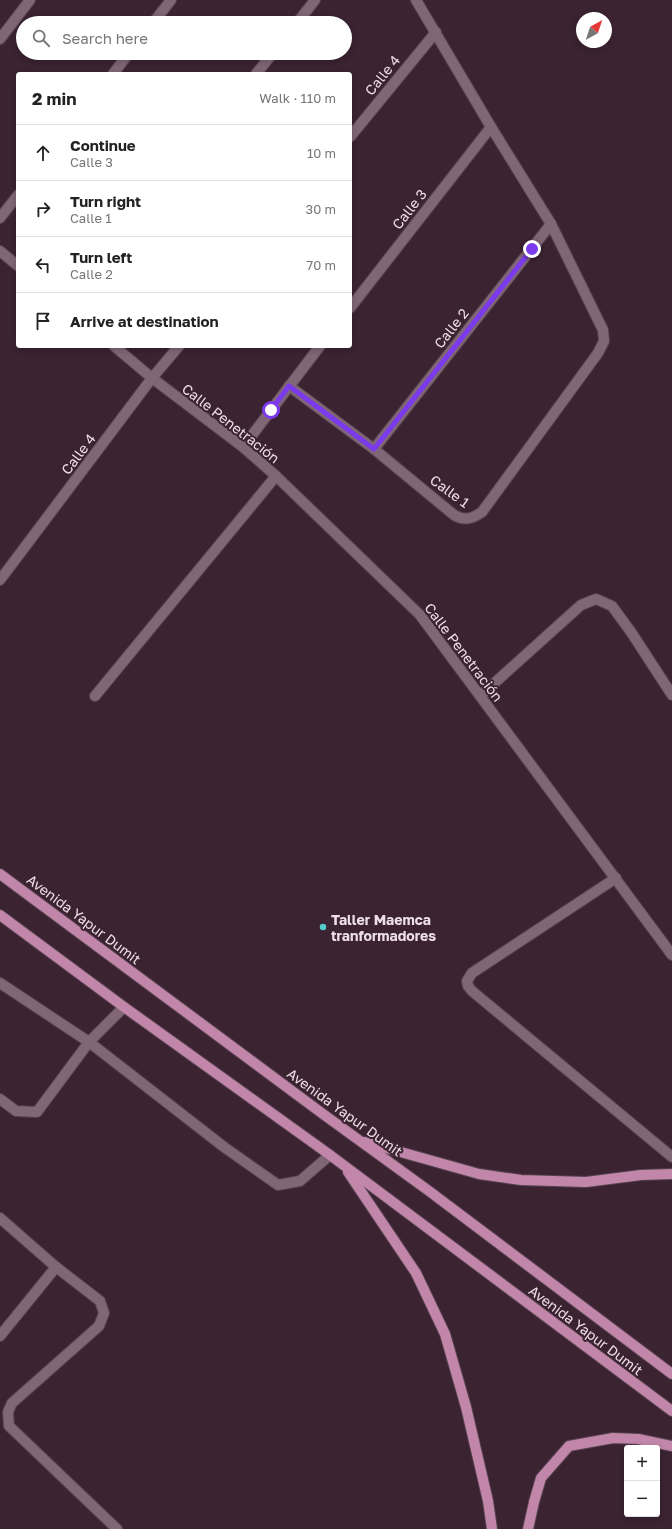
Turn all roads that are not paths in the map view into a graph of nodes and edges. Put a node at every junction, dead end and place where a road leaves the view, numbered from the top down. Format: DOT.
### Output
graph roads {
  1 [pos="30,0"];
  2 [pos="171,0"];
  3 [pos="315,0"];
  4 [pos="416,0"];
  5 [pos="17,16"];
  6 [pos="158,16"];
  7 [pos="302,16"];
  8 [pos="16,18"];
  9 [pos="436,32"];
  10 [pos="0,38"];
  11 [pos="124,60"];
  12 [pos="267,60"];
  13 [pos="115,72"];
  14 [pos="258,72"];
  15 [pos="491,127"];
  16 [pos="352,134"];
  17 [pos="16,198"];
  18 [pos="0,218"];
  19 [pos="551,224"];
  20 [pos="0,251"];
  21 [pos="16,264"];
  22 [pos="352,305"];
  23 [pos="116,348"];
  24 [pos="177,348"];
  25 [pos="318,348"];
  26 [pos="152,378"];
  27 [pos="289,386"];
  28 [pos="243,447"];
  29 [pos="374,449"];
  30 [pos="276,476"];
  31 [pos="0,580"];
  32 [pos="672,695"];
  33 [pos="95,696"];
  34 [pos="480,696"];
  35 [pos="0,874"];
  36 [pos="616,878"];
  37 [pos="0,915"];
  38 [pos="672,955"];
  39 [pos="0,983"];
  40 [pos="124,1006"];
  41 [pos="89,1042"];
  42 [pos="0,1100"];
  43 [pos="358,1140"];
  44 [pos="330,1155"];
  45 [pos="672,1157"];
  46 [pos="343,1165"];
  47 [pos="672,1174"];
  48 [pos="0,1218"];
  49 [pos="56,1268"];
  50 [pos="0,1336"];
  51 [pos="672,1374"];
  52 [pos="672,1411"];
  53 [pos="672,1446"];
  54 [pos="117,1529"];
  55 [pos="492,1529"];
  56 [pos="528,1529"];
  1 -- 5 [label="street"];
  2 -- 6 [label="street"];
  3 -- 7 [label="street"];
  4 -- 9 [label="street"];
  8 -- 10 [label="street"];
  9 -- 15 [label="street"];
  9 -- 16 [label="street, Calle 4"];
  11 -- 13 [label="street"];
  12 -- 14 [label="street"];
  15 -- 19 [label="street"];
  15 -- 22 [label="street, Calle 3"];
  17 -- 18 [label="street"];
  19 -- 29 [label="street, Calle 2"];
  19 -- 29 [label="street, Calle 1"];
  20 -- 21 [label="street"];
  23 -- 26 [label="street, Calle Penetración"];
  24 -- 26 [label="street, Calle 4"];
  25 -- 27 [label="street"];
  26 -- 28 [label="street, Calle Penetración"];
  26 -- 31 [label="street, Calle 4"];
  27 -- 28 [label="street"];
  27 -- 29 [label="street, Calle 1"];
  28 -- 30 [label="street, Calle Penetración"];
  30 -- 33 [label="street"];
  30 -- 34 [label="street, Calle Penetración"];
  32 -- 34 [label="street"];
  34 -- 36 [label="street, Calle Penetración"];
  35 -- 43 [label="main road, Avenida Yapur Dumit"];
  36 -- 38 [label="street, Calle Penetración"];
  36 -- 45 [label="street"];
  37 -- 40 [label="main road, Avenida Yapur Dumit"];
  39 -- 41 [label="street"];
  40 -- 41 [label="street"];
  40 -- 44 [label="main road, Avenida Yapur Dumit"];
  41 -- 42 [label="street"];
  41 -- 44 [label="street"];
  43 -- 47 [label="main road"];
  43 -- 51 [label="main road, Avenida Yapur Dumit"];
  44 -- 46 [label="main road, Avenida Yapur Dumit"];
  46 -- 52 [label="main road, Avenida Yapur Dumit"];
  46 -- 55 [label="main road"];
  48 -- 49 [label="street"];
  49 -- 50 [label="street"];
  49 -- 54 [label="street"];
  53 -- 56 [label="main road"];
}
